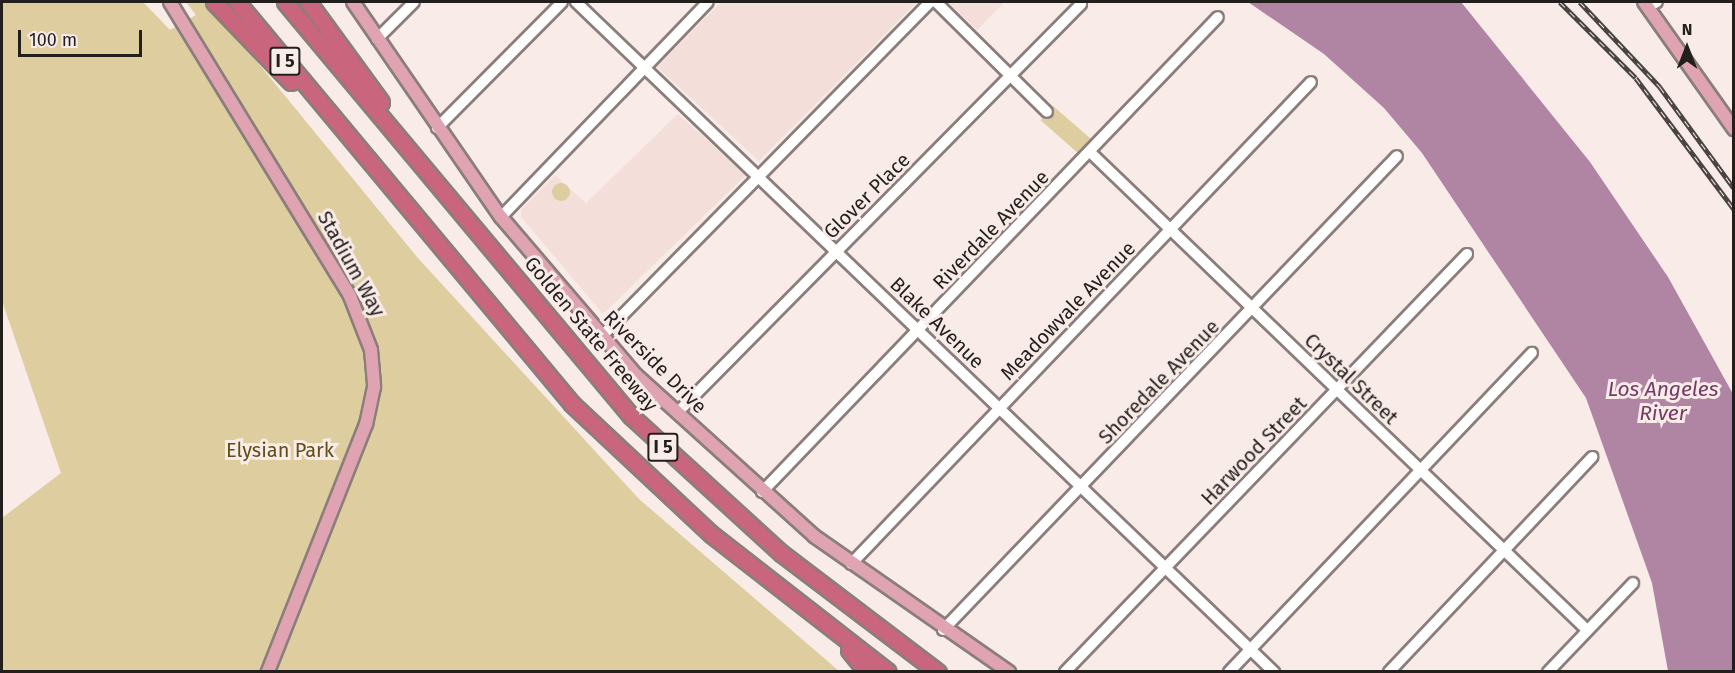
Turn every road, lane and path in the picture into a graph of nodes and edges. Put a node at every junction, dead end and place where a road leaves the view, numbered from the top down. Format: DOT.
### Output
graph roads {
  1 [pos="170,2"];
  2 [pos="214,2"];
  3 [pos="237,2"];
  4 [pos="285,2"];
  5 [pos="308,2"];
  6 [pos="353,2"];
  7 [pos="414,2"];
  8 [pos="562,2"];
  9 [pos="576,2"];
  10 [pos="708,2"];
  11 [pos="930,2"];
  12 [pos="936,2"];
  13 [pos="1650,3"];
  14 [pos="1081,4"];
  15 [pos="1218,17"];
  16 [pos="377,39"];
  17 [pos="645,68"];
  18 [pos="1011,75"];
  19 [pos="1311,82"];
  20 [pos="1047,112"];
  21 [pos="332,121"];
  22 [pos="1732,123"];
  23 [pos="437,128"];
  24 [pos="1091,153"];
  25 [pos="1397,156"];
  26 [pos="759,175"];
  27 [pos="431,177"];
  28 [pos="501,217"];
  29 [pos="1172,230"];
  30 [pos="837,251"];
  31 [pos="1467,254"];
  32 [pos="1253,310"];
  33 [pos="919,331"];
  34 [pos="601,337"];
  35 [pos="1532,353"];
  36 [pos="1338,391"];
  37 [pos="999,408"];
  38 [pos="677,413"];
  39 [pos="1592,457"];
  40 [pos="1420,473"];
  41 [pos="1082,488"];
  42 [pos="762,492"];
  43 [pos="1504,549"];
  44 [pos="851,564"];
  45 [pos="1166,568"];
  46 [pos="1632,583"];
  47 [pos="943,630"];
  48 [pos="1587,630"];
  49 [pos="836,634"];
  50 [pos="1250,649"];
  51 [pos="268,672"];
  52 [pos="867,672"];
  53 [pos="888,672"];
  54 [pos="938,672"];
  55 [pos="1009,672"];
  56 [pos="1065,672"];
  57 [pos="1229,672"];
  58 [pos="1274,672"];
  59 [pos="1389,672"];
  60 [pos="1548,672"];
  1 -- 51 [label="main road, Stadium Way"];
  2 -- 21 [label="highway"];
  3 -- 21 [label="highway, I 5"];
  4 -- 27 [label="highway, Golden State Freeway / I 5"];
  5 -- 27 [label="highway"];
  6 -- 16 [label="main road, Riverside Drive"];
  7 -- 16 [label="street"];
  8 -- 23 [label="street"];
  9 -- 17 [label="street, Blake Avenue"];
  10 -- 17 [label="street"];
  11 -- 26 [label="street"];
  12 -- 18 [label="street"];
  13 -- 22 [label="main road"];
  14 -- 18 [label="street, Glover Place"];
  15 -- 24 [label="street, Riverdale Avenue"];
  16 -- 23 [label="main road, Riverside Drive"];
  17 -- 26 [label="street, Blake Avenue"];
  17 -- 28 [label="street"];
  18 -- 20 [label="street"];
  18 -- 30 [label="street, Glover Place"];
  19 -- 29 [label="street, Meadowvale Avenue"];
  21 -- 49 [label="highway, I 5"];
  23 -- 28 [label="main road, Riverside Drive"];
  24 -- 29 [label="street, Crystal Street"];
  24 -- 33 [label="street, Riverdale Avenue"];
  25 -- 32 [label="street, Shoredale Avenue"];
  26 -- 30 [label="street, Blake Avenue"];
  26 -- 34 [label="street"];
  27 -- 54 [label="highway, Golden State Freeway / I 5"];
  28 -- 34 [label="main road, Riverside Drive"];
  29 -- 32 [label="street, Crystal Street"];
  29 -- 37 [label="street, Meadowvale Avenue"];
  30 -- 33 [label="street, Blake Avenue"];
  30 -- 38 [label="street, Glover Place"];
  31 -- 36 [label="street, Harwood Street"];
  32 -- 36 [label="street, Crystal Street"];
  32 -- 41 [label="street, Shoredale Avenue"];
  33 -- 37 [label="street, Blake Avenue"];
  33 -- 42 [label="street, Riverdale Avenue"];
  34 -- 38 [label="main road, Riverside Drive"];
  35 -- 40 [label="street"];
  36 -- 40 [label="street, Crystal Street"];
  36 -- 45 [label="street, Harwood Street"];
  37 -- 41 [label="street, Blake Avenue"];
  37 -- 44 [label="street, Meadowvale Avenue"];
  38 -- 42 [label="main road, Riverside Drive"];
  39 -- 43 [label="street"];
  40 -- 43 [label="street, Crystal Street"];
  40 -- 50 [label="street"];
  41 -- 45 [label="street, Blake Avenue"];
  41 -- 47 [label="street, Shoredale Avenue"];
  42 -- 44 [label="main road, Riverside Drive"];
  43 -- 48 [label="street, Crystal Street"];
  43 -- 59 [label="street"];
  44 -- 47 [label="main road, Riverside Drive"];
  45 -- 50 [label="street, Blake Avenue"];
  45 -- 56 [label="street, Harwood Street"];
  46 -- 48 [label="street"];
  47 -- 55 [label="main road, Riverside Drive"];
  48 -- 60 [label="street"];
  49 -- 52 [label="highway"];
  49 -- 53 [label="highway, I 5"];
  50 -- 57 [label="street"];
  50 -- 58 [label="street, Blake Avenue"];
}
